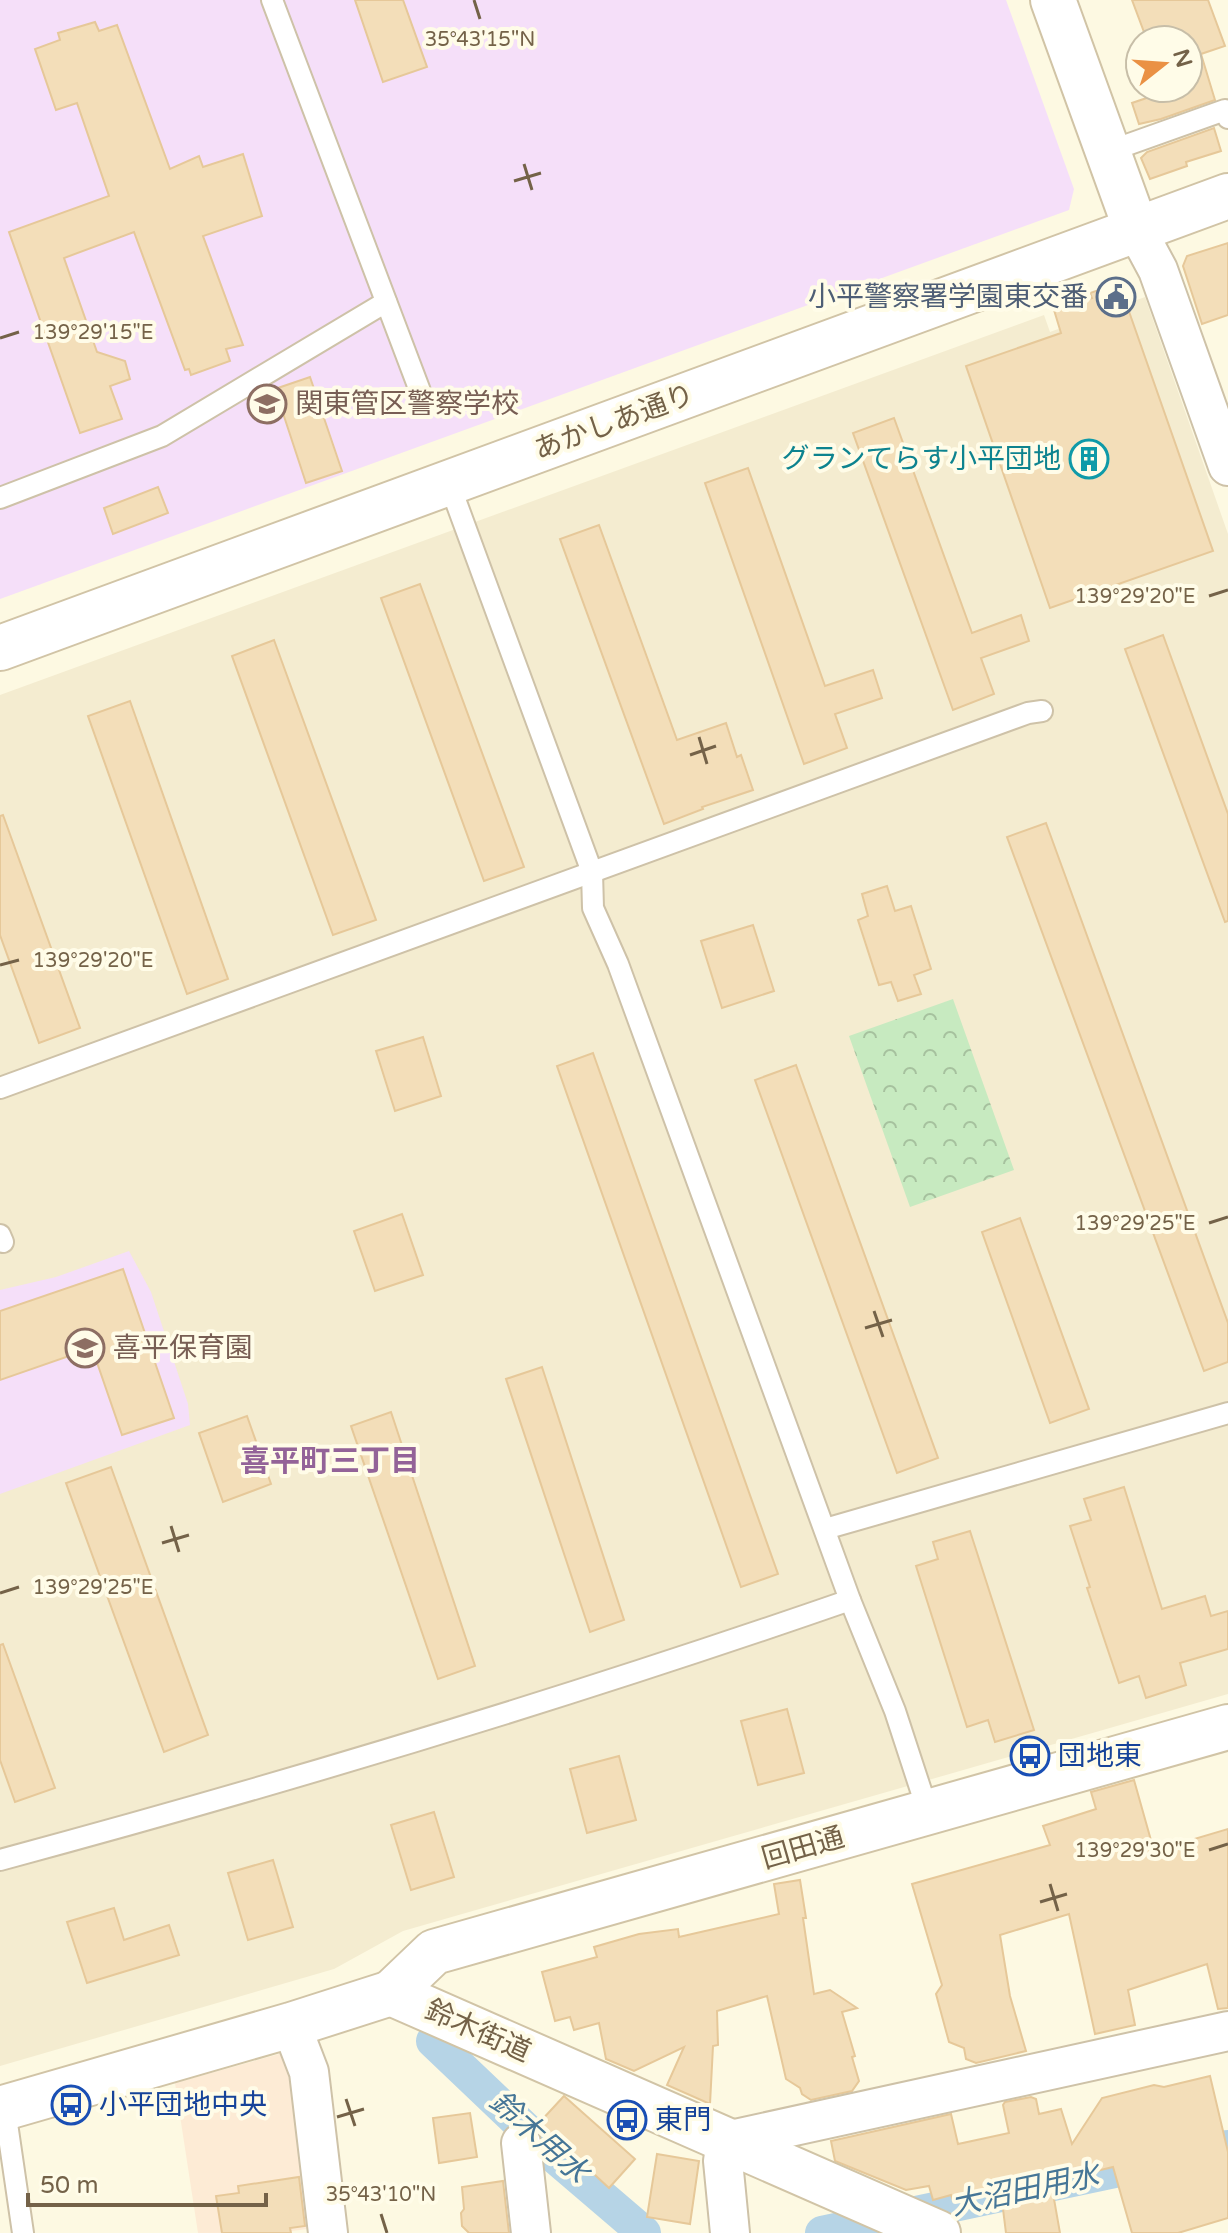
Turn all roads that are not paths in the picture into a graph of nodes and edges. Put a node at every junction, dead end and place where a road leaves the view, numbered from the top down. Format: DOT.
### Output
graph roads {
  1 [pos="272,0"];
  2 [pos="1053,0"];
  3 [pos="1228,118"];
  4 [pos="1107,152"];
  5 [pos="1228,196"];
  6 [pos="1136,229"];
  7 [pos="386,302"];
  8 [pos="420,391"];
  9 [pos="1224,441"];
  10 [pos="449,483"];
  11 [pos="0,498"];
  12 [pos="0,648"];
  13 [pos="1042,711"];
  14 [pos="592,872"];
  15 [pos="0,1088"];
  16 [pos="1228,1413"];
  17 [pos="825,1529"];
  18 [pos="850,1600"];
  19 [pos="1228,1727"];
  20 [pos="928,1812"];
  21 [pos="0,1860"];
  22 [pos="391,1993"];
  23 [pos="291,2025"];
  24 [pos="1228,2031"];
  25 [pos="2,2102"];
  26 [pos="726,2141"];
  27 [pos="521,2143"];
  28 [pos="730,2232"];
  29 [pos="936,2232"];
  30 [pos="23,2233"];
  31 [pos="328,2233"];
  32 [pos="531,2233"];
  1 -- 7 [label="lane"];
  2 -- 4 [label="street"];
  3 -- 4 [label="lane"];
  4 -- 6 [label="street"];
  5 -- 6 [label="street, あかしあ通り"];
  6 -- 9 [label="street"];
  6 -- 10 [label="street, あかしあ通り"];
  7 -- 8 [label="lane"];
  7 -- 11 [label="lane"];
  10 -- 12 [label="street, あかしあ通り"];
  10 -- 14 [label="lane"];
  13 -- 14 [label="lane"];
  14 -- 15 [label="lane"];
  14 -- 17 [label="lane"];
  16 -- 17 [label="lane"];
  17 -- 18 [label="lane"];
  18 -- 20 [label="lane"];
  18 -- 21 [label="lane"];
  19 -- 20 [label="street, 回田通"];
  20 -- 22 [label="street, 回田通"];
  22 -- 23 [label="street, 鈴木街道"];
  22 -- 26 [label="street, 鈴木街道"];
  23 -- 25 [label="street, 鈴木街道"];
  23 -- 31 [label="street"];
  24 -- 26 [label="street"];
  25 -- 30 [label="lane"];
  26 -- 28 [label="street"];
  26 -- 29 [label="street, 鈴木街道"];
  27 -- 32 [label="street"];
}
